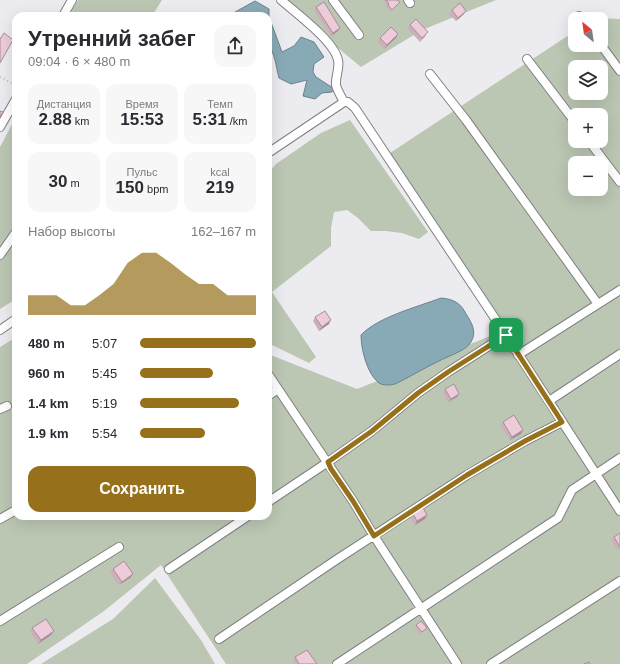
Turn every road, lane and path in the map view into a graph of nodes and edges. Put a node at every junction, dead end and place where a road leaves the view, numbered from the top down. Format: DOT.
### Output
graph roads {
  1 [pos="72,0"];
  2 [pos="281,0"];
  3 [pos="333,0"];
  4 [pos="65,12"];
  5 [pos="359,35"];
  6 [pos="606,52"];
  7 [pos="527,59"];
  8 [pos="620,71"];
  9 [pos="430,74"];
  10 [pos="0,77"];
  11 [pos="12,83"];
  12 [pos="344,102"];
  13 [pos="12,106"];
  14 [pos="568,113"];
  15 [pos="0,127"];
  16 [pos="594,148"];
  17 [pos="272,150"];
  18 [pos="620,182"];
  19 [pos="12,238"];
  20 [pos="0,255"];
  21 [pos="620,290"];
  22 [pos="598,304"];
  23 [pos="12,322"];
  24 [pos="0,330"];
  25 [pos="506,335"];
  26 [pos="620,354"];
  27 [pos="518,355"];
  28 [pos="272,380"];
  29 [pos="278,389"];
  30 [pos="272,393"];
  31 [pos="549,402"];
  32 [pos="562,422"];
  33 [pos="620,458"];
  34 [pos="328,462"];
  35 [pos="596,474"];
  36 [pos="272,499"];
  37 [pos="620,511"];
  38 [pos="12,512"];
  39 [pos="0,519"];
  40 [pos="242,520"];
  41 [pos="374,536"];
  42 [pos="119,547"];
  43 [pos="169,569"];
  44 [pos="620,581"];
  45 [pos="421,608"];
  46 [pos="0,621"];
  47 [pos="219,639"];
  48 [pos="337,664"];
  49 [pos="457,664"];
  50 [pos="491,664"];
  1 -- 4 [label="street"];
  2 -- 12 [label="street"];
  3 -- 5 [label="street"];
  6 -- 8 [label="street"];
  7 -- 14 [label="street"];
  9 -- 22 [label="street"];
  10 -- 11 [label="path"];
  12 -- 17 [label="street"];
  12 -- 25 [label="street"];
  13 -- 15 [label="street"];
  16 -- 18 [label="street"];
  19 -- 20 [label="street"];
  21 -- 22 [label="street"];
  22 -- 27 [label="street"];
  23 -- 24 [label="street"];
  25 -- 27 [label="street"];
  25 -- 34 [label="street"];
  26 -- 31 [label="street"];
  27 -- 31 [label="street"];
  28 -- 29 [label="street"];
  29 -- 30 [label="street"];
  29 -- 34 [label="street"];
  31 -- 32 [label="street"];
  32 -- 35 [label="street"];
  32 -- 41 [label="street"];
  33 -- 35 [label="street"];
  34 -- 36 [label="street"];
  34 -- 41 [label="street"];
  35 -- 37 [label="street"];
  35 -- 45 [label="street"];
  38 -- 39 [label="street"];
  40 -- 43 [label="street"];
  41 -- 45 [label="street"];
  41 -- 47 [label="street"];
  42 -- 46 [label="street"];
  44 -- 50 [label="street"];
  45 -- 48 [label="street"];
  45 -- 49 [label="street"];
}
